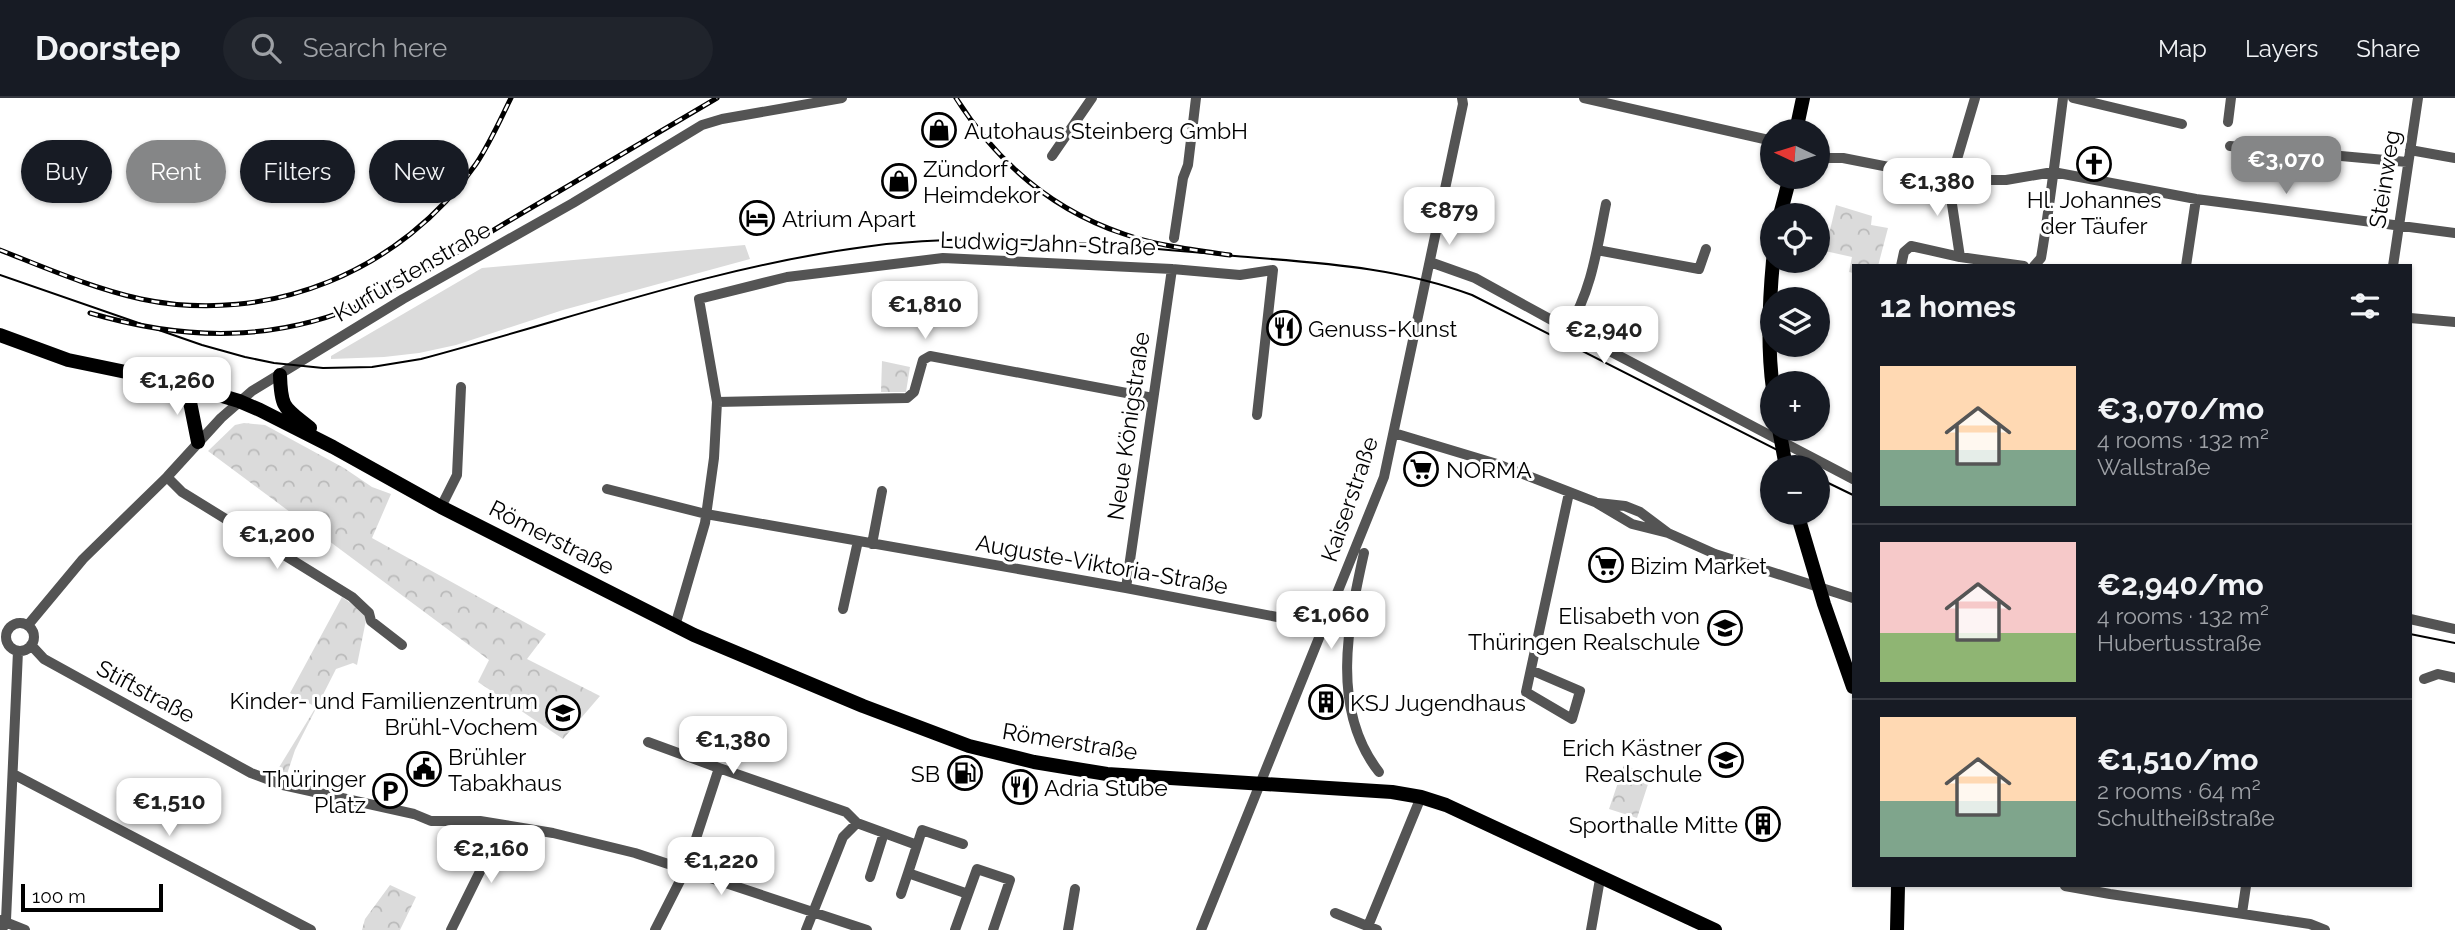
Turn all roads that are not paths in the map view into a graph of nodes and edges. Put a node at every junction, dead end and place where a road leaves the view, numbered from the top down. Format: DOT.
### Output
graph roads {
  1 [pos="842,98"];
  2 [pos="1092,98"];
  3 [pos="1196,98"];
  4 [pos="1584,98"];
  5 [pos="1803,98"];
  6 [pos="1976,98"];
  7 [pos="2063,98"];
  8 [pos="2073,98"];
  9 [pos="2231,98"];
  10 [pos="2418,98"];
  11 [pos="1464,100"];
  12 [pos="1799,119"];
  13 [pos="2228,122"];
  14 [pos="2182,124"];
  15 [pos="1760,138"];
  16 [pos="2234,146"];
  17 [pos="2410,150"];
  18 [pos="1052,156"];
  19 [pos="1830,158"];
  20 [pos="2455,158"];
  21 [pos="2407,162"];
  22 [pos="2053,172"];
  23 [pos="1952,176"];
  24 [pos="2194,197"];
  25 [pos="1606,204"];
  26 [pos="2397,227"];
  27 [pos="2455,233"];
  28 [pos="1174,238"];
  29 [pos="1706,249"];
  30 [pos="1597,250"];
  31 [pos="1959,257"];
  32 [pos="1430,262"];
  33 [pos="1901,264"];
  34 [pos="2010,264"];
  35 [pos="2036,264"];
  36 [pos="2186,264"];
  37 [pos="2393,264"];
  38 [pos="1172,269"];
  39 [pos="1772,273"];
  40 [pos="2412,318"];
  41 [pos="2455,322"];
  42 [pos="0,325"];
  43 [pos="1568,330"];
  44 [pos="0,335"];
  45 [pos="123,370"];
  46 [pos="1770,371"];
  47 [pos="280,374"];
  48 [pos="179,383"];
  49 [pos="461,387"];
  50 [pos="1153,398"];
  51 [pos="239,401"];
  52 [pos="717,402"];
  53 [pos="1257,415"];
  54 [pos="1394,433"];
  55 [pos="198,442"];
  56 [pos="332,447"];
  57 [pos="167,477"];
  58 [pos="1852,478"];
  59 [pos="607,489"];
  60 [pos="882,492"];
  61 [pos="1569,493"];
  62 [pos="441,507"];
  63 [pos="706,514"];
  64 [pos="1801,525"];
  65 [pos="858,541"];
  66 [pos="872,544"];
  67 [pos="1364,553"];
  68 [pos="1126,589"];
  69 [pos="1852,598"];
  70 [pos="1332,607"];
  71 [pos="844,609"];
  72 [pos="1350,613"];
  73 [pos="0,618"];
  74 [pos="2412,619"];
  75 [pos="28,625"];
  76 [pos="675,626"];
  77 [pos="1324,626"];
  78 [pos="9,629"];
  79 [pos="2455,629"];
  80 [pos="31,645"];
  81 [pos="402,645"];
  82 [pos="18,651"];
  83 [pos="1531,670"];
  84 [pos="2455,678"];
  85 [pos="2424,679"];
  86 [pos="1852,684"];
  87 [pos="648,742"];
  88 [pos="719,768"];
  89 [pos="1379,772"];
  90 [pos="13,774"];
  91 [pos="1260,782"];
  92 [pos="1421,797"];
  93 [pos="857,823"];
  94 [pos="502,827"];
  95 [pos="884,833"];
  96 [pos="917,845"];
  97 [pos="963,845"];
  98 [pos="686,869"];
  99 [pos="908,873"];
  100 [pos="870,877"];
  101 [pos="1600,878"];
  102 [pos="1898,887"];
  103 [pos="2070,887"];
  104 [pos="2246,887"];
  105 [pos="1074,889"];
  106 [pos="901,894"];
  107 [pos="968,894"];
  108 [pos="814,912"];
  109 [pos="1335,912"];
  110 [pos="2242,913"];
  111 [pos="3,923"];
  112 [pos="1372,928"];
  113 [pos="25,930"];
  114 [pos="311,930"];
  115 [pos="451,930"];
  116 [pos="655,930"];
  117 [pos="806,930"];
  118 [pos="867,930"];
  119 [pos="955,930"];
  120 [pos="993,930"];
  121 [pos="1068,930"];
  122 [pos="1201,930"];
  123 [pos="1591,930"];
  124 [pos="1715,930"];
  125 [pos="1897,930"];
  126 [pos="2325,930"];
  1 -- 47 [label="street, Kurfürstenstraße"];
  2 -- 18 [label="street"];
  3 -- 28 [label="street"];
  4 -- 15 [label="street"];
  5 -- 12 [label="main road"];
  6 -- 23 [label="street"];
  7 -- 22 [label="street"];
  8 -- 14 [label="street"];
  9 -- 13 [label="street"];
  10 -- 17 [label="street, Steinweg"];
  11 -- 32 [label="street, Kaiserstraße"];
  16 -- 21 [label="street"];
  17 -- 20 [label="street"];
  17 -- 21 [label="street, Steinweg"];
  19 -- 23 [label="street"];
  21 -- 26 [label="street, Steinweg"];
  22 -- 23 [label="street"];
  22 -- 24 [label="street"];
  22 -- 35 [label="street"];
  23 -- 31 [label="street"];
  24 -- 26 [label="street"];
  24 -- 36 [label="street"];
  25 -- 30 [label="street"];
  26 -- 27 [label="street"];
  26 -- 37 [label="street, Steinweg"];
  29 -- 30 [label="street"];
  30 -- 43 [label="street"];
  31 -- 33 [label="street"];
  31 -- 34 [label="street"];
  32 -- 43 [label="street"];
  32 -- 54 [label="street, Kaiserstraße"];
  38 -- 50 [label="street, Neue Königstraße"];
  38 -- 52 [label="street, Ludwig-Jahn-Straße"];
  38 -- 53 [label="street, Ludwig-Jahn-Straße"];
  39 -- 46 [label="main road"];
  40 -- 41 [label="street"];
  42 -- 45 [label="main road, Römerstraße"];
  43 -- 58 [label="street"];
  44 -- 45 [label="main road, Römerstraße"];
  45 -- 48 [label="main road, Römerstraße"];
  47 -- 51 [label="street, Kurfürstenstraße"];
  47 -- 56 [label="main road"];
  48 -- 51 [label="main road, Römerstraße"];
  48 -- 55 [label="main road"];
  49 -- 62 [label="street"];
  50 -- 52 [label="street"];
  50 -- 68 [label="street, Neue Königstraße"];
  51 -- 55 [label="street, Kurfürstenstraße"];
  51 -- 56 [label="main road, Römerstraße"];
  52 -- 63 [label="street"];
  54 -- 61 [label="street"];
  54 -- 70 [label="street, Kaiserstraße"];
  55 -- 57 [label="street, Kurfürstenstraße"];
  56 -- 62 [label="main road, Römerstraße"];
  57 -- 75 [label="street, Kurfürstenstraße"];
  57 -- 81 [label="street"];
  59 -- 63 [label="street, Auguste-Viktoria-Straße"];
  60 -- 66 [label="street"];
  61 -- 69 [label="street"];
  61 -- 83 [label="street"];
  62 -- 76 [label="main road, Römerstraße"];
  63 -- 65 [label="street, Auguste-Viktoria-Straße"];
  63 -- 76 [label="street"];
  64 -- 86 [label="main road"];
  65 -- 66 [label="street, Auguste-Viktoria-Straße"];
  65 -- 71 [label="street"];
  66 -- 68 [label="street, Auguste-Viktoria-Straße"];
  67 -- 72 [label="street"];
  68 -- 77 [label="street, Auguste-Viktoria-Straße"];
  70 -- 72 [label="street"];
  70 -- 77 [label="street, Kaiserstraße"];
  72 -- 89 [label="street"];
  73 -- 78 [label="street"];
  74 -- 79 [label="street"];
  75 -- 78 [label="street"];
  75 -- 80 [label="street"];
  76 -- 91 [label="main road, Römerstraße"];
  77 -- 91 [label="street, Kaiserstraße"];
  78 -- 82 [label="street"];
  80 -- 82 [label="street"];
  80 -- 94 [label="street, Stiftstraße"];
  82 -- 90 [label="street"];
  83 -- 83 [label="street"];
  84 -- 85 [label="street"];
  87 -- 88 [label="street"];
  88 -- 93 [label="street"];
  88 -- 98 [label="street"];
  90 -- 111 [label="street"];
  90 -- 114 [label="street"];
  91 -- 92 [label="main road, Römerstraße"];
  91 -- 122 [label="street, Kaiserstraße"];
  92 -- 101 [label="main road, Römerstraße"];
  92 -- 112 [label="street"];
  93 -- 95 [label="street"];
  93 -- 108 [label="street"];
  94 -- 98 [label="street"];
  94 -- 115 [label="street"];
  95 -- 96 [label="street"];
  95 -- 100 [label="street"];
  96 -- 97 [label="street"];
  96 -- 99 [label="street"];
  98 -- 108 [label="street"];
  98 -- 116 [label="street"];
  99 -- 106 [label="street"];
  99 -- 107 [label="street"];
  101 -- 123 [label="street"];
  101 -- 124 [label="main road, Römerstraße"];
  102 -- 125 [label="main road"];
  103 -- 110 [label="street"];
  104 -- 110 [label="street"];
  105 -- 121 [label="street"];
  107 -- 119 [label="street"];
  107 -- 120 [label="street"];
  108 -- 117 [label="street"];
  108 -- 118 [label="street"];
  109 -- 112 [label="street"];
  110 -- 126 [label="street"];
  111 -- 113 [label="street"];
}
